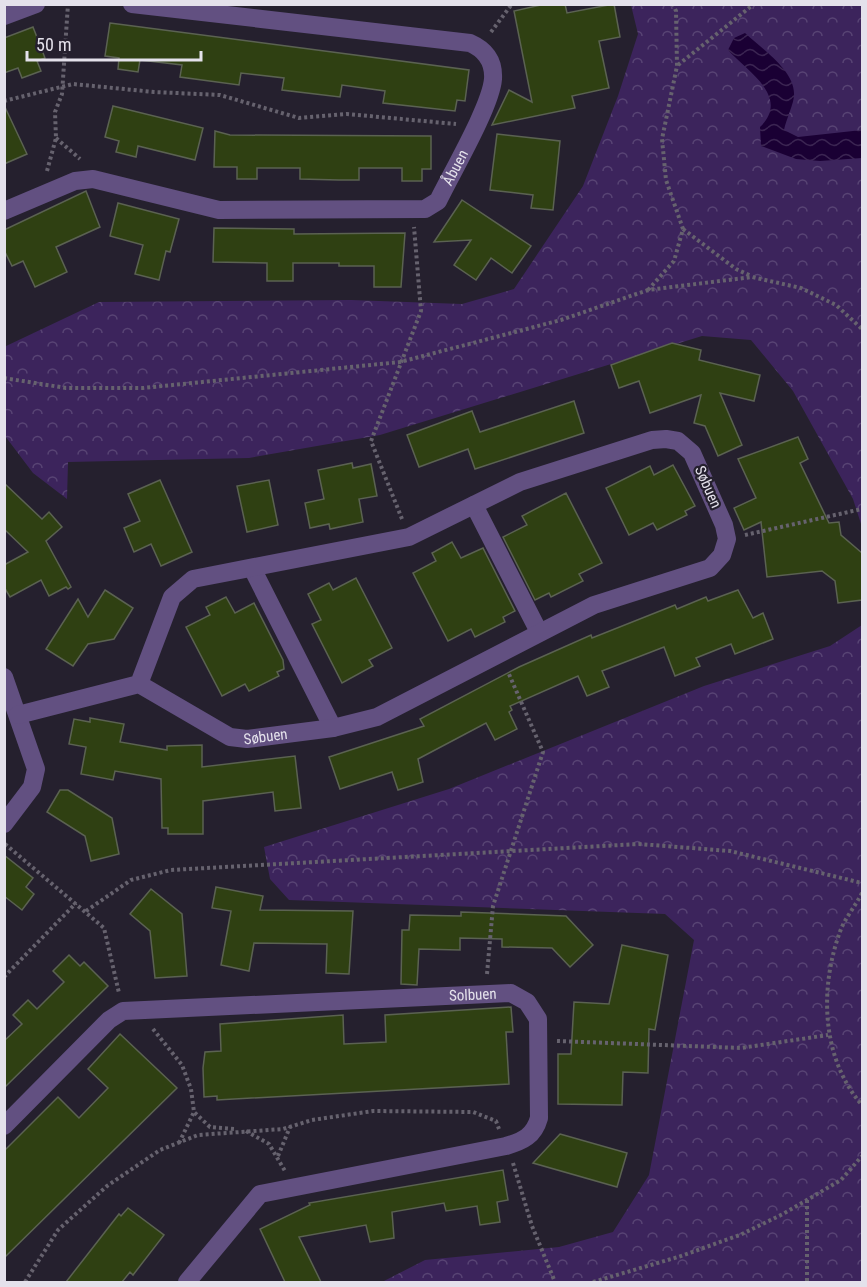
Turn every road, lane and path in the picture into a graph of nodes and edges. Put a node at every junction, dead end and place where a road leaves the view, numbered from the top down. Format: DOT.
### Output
graph roads {
  1 [pos="36,4"];
  2 [pos="68,4"];
  3 [pos="132,4"];
  4 [pos="512,4"];
  5 [pos="673,4"];
  6 [pos="754,4"];
  7 [pos="4,16"];
  8 [pos="480,47"];
  9 [pos="677,66"];
  10 [pos="62,87"];
  11 [pos="4,101"];
  12 [pos="475,126"];
  13 [pos="56,138"];
  14 [pos="93,179"];
  15 [pos="47,193"];
  16 [pos="4,211"];
  17 [pos="412,211"];
  18 [pos="683,229"];
  19 [pos="752,276"];
  20 [pos="648,290"];
  21 [pos="862,328"];
  22 [pos="400,362"];
  23 [pos="4,378"];
  24 [pos="474,505"];
  25 [pos="862,509"];
  26 [pos="409,537"];
  27 [pos="726,539"];
  28 [pos="252,568"];
  29 [pos="539,632"];
  30 [pos="500,652"];
  31 [pos="4,677"];
  32 [pos="139,684"];
  33 [pos="18,715"];
  34 [pos="333,728"];
  35 [pos="4,824"];
  36 [pos="4,844"];
  37 [pos="510,850"];
  38 [pos="862,883"];
  39 [pos="862,893"];
  40 [pos="76,903"];
  41 [pos="86,911"];
  42 [pos="4,977"];
  43 [pos="486,995"];
  44 [pos="132,1010"];
  45 [pos="828,1035"];
  46 [pos="538,1040"];
  47 [pos="862,1105"];
  48 [pos="194,1112"];
  49 [pos="4,1126"];
  50 [pos="290,1127"];
  51 [pos="244,1130"];
  52 [pos="179,1143"];
  53 [pos="506,1146"];
  54 [pos="862,1156"];
  55 [pos="278,1157"];
  56 [pos="289,1186"];
  57 [pos="807,1199"];
  58 [pos="25,1282"];
  59 [pos="187,1282"];
  60 [pos="555,1282"];
  61 [pos="593,1282"];
  62 [pos="807,1282"];
  1 -- 7 [label="street"];
  2 -- 10 [label="path"];
  3 -- 8 [label="street"];
  4 -- 8 [label="path"];
  5 -- 9 [label="path"];
  6 -- 9 [label="path"];
  8 -- 12 [label="street, Åbuen"];
  9 -- 18 [label="path"];
  10 -- 11 [label="path"];
  10 -- 12 [label="path"];
  10 -- 13 [label="path"];
  12 -- 17 [label="street, Åbuen"];
  13 -- 14 [label="path"];
  13 -- 15 [label="path"];
  14 -- 15 [label="street, Åbuen"];
  14 -- 17 [label="street, Åbuen"];
  15 -- 16 [label="street, Åbuen"];
  17 -- 22 [label="path"];
  18 -- 19 [label="path"];
  18 -- 20 [label="path"];
  19 -- 20 [label="path"];
  19 -- 21 [label="path"];
  20 -- 22 [label="path"];
  22 -- 23 [label="path"];
  22 -- 26 [label="path"];
  24 -- 26 [label="street, Søbuen"];
  24 -- 27 [label="street, Søbuen"];
  24 -- 29 [label="street"];
  25 -- 27 [label="path"];
  26 -- 28 [label="street, Søbuen"];
  27 -- 29 [label="street, Søbuen"];
  28 -- 32 [label="street, Søbuen"];
  28 -- 34 [label="street"];
  29 -- 30 [label="street, Søbuen"];
  30 -- 34 [label="street, Søbuen"];
  30 -- 37 [label="path"];
  31 -- 33 [label="street"];
  32 -- 33 [label="street"];
  32 -- 34 [label="street, Søbuen"];
  33 -- 35 [label="street"];
  36 -- 40 [label="path"];
  37 -- 38 [label="path"];
  37 -- 41 [label="path"];
  37 -- 43 [label="path"];
  39 -- 45 [label="path"];
  40 -- 41 [label="path"];
  40 -- 42 [label="path"];
  41 -- 44 [label="path"];
  43 -- 44 [label="street, Solbuen"];
  43 -- 46 [label="street, Solbuen"];
  44 -- 48 [label="path"];
  44 -- 49 [label="street"];
  45 -- 46 [label="path"];
  45 -- 47 [label="path"];
  46 -- 53 [label="street, Solbuen"];
  48 -- 51 [label="path"];
  48 -- 52 [label="path"];
  50 -- 51 [label="path"];
  50 -- 53 [label="path"];
  50 -- 55 [label="path"];
  51 -- 52 [label="path"];
  51 -- 55 [label="path"];
  52 -- 58 [label="path"];
  53 -- 56 [label="street, Solbuen"];
  53 -- 60 [label="path"];
  54 -- 57 [label="path"];
  55 -- 56 [label="path"];
  56 -- 59 [label="street, Solbuen"];
  57 -- 61 [label="path"];
  57 -- 62 [label="path"];
}
